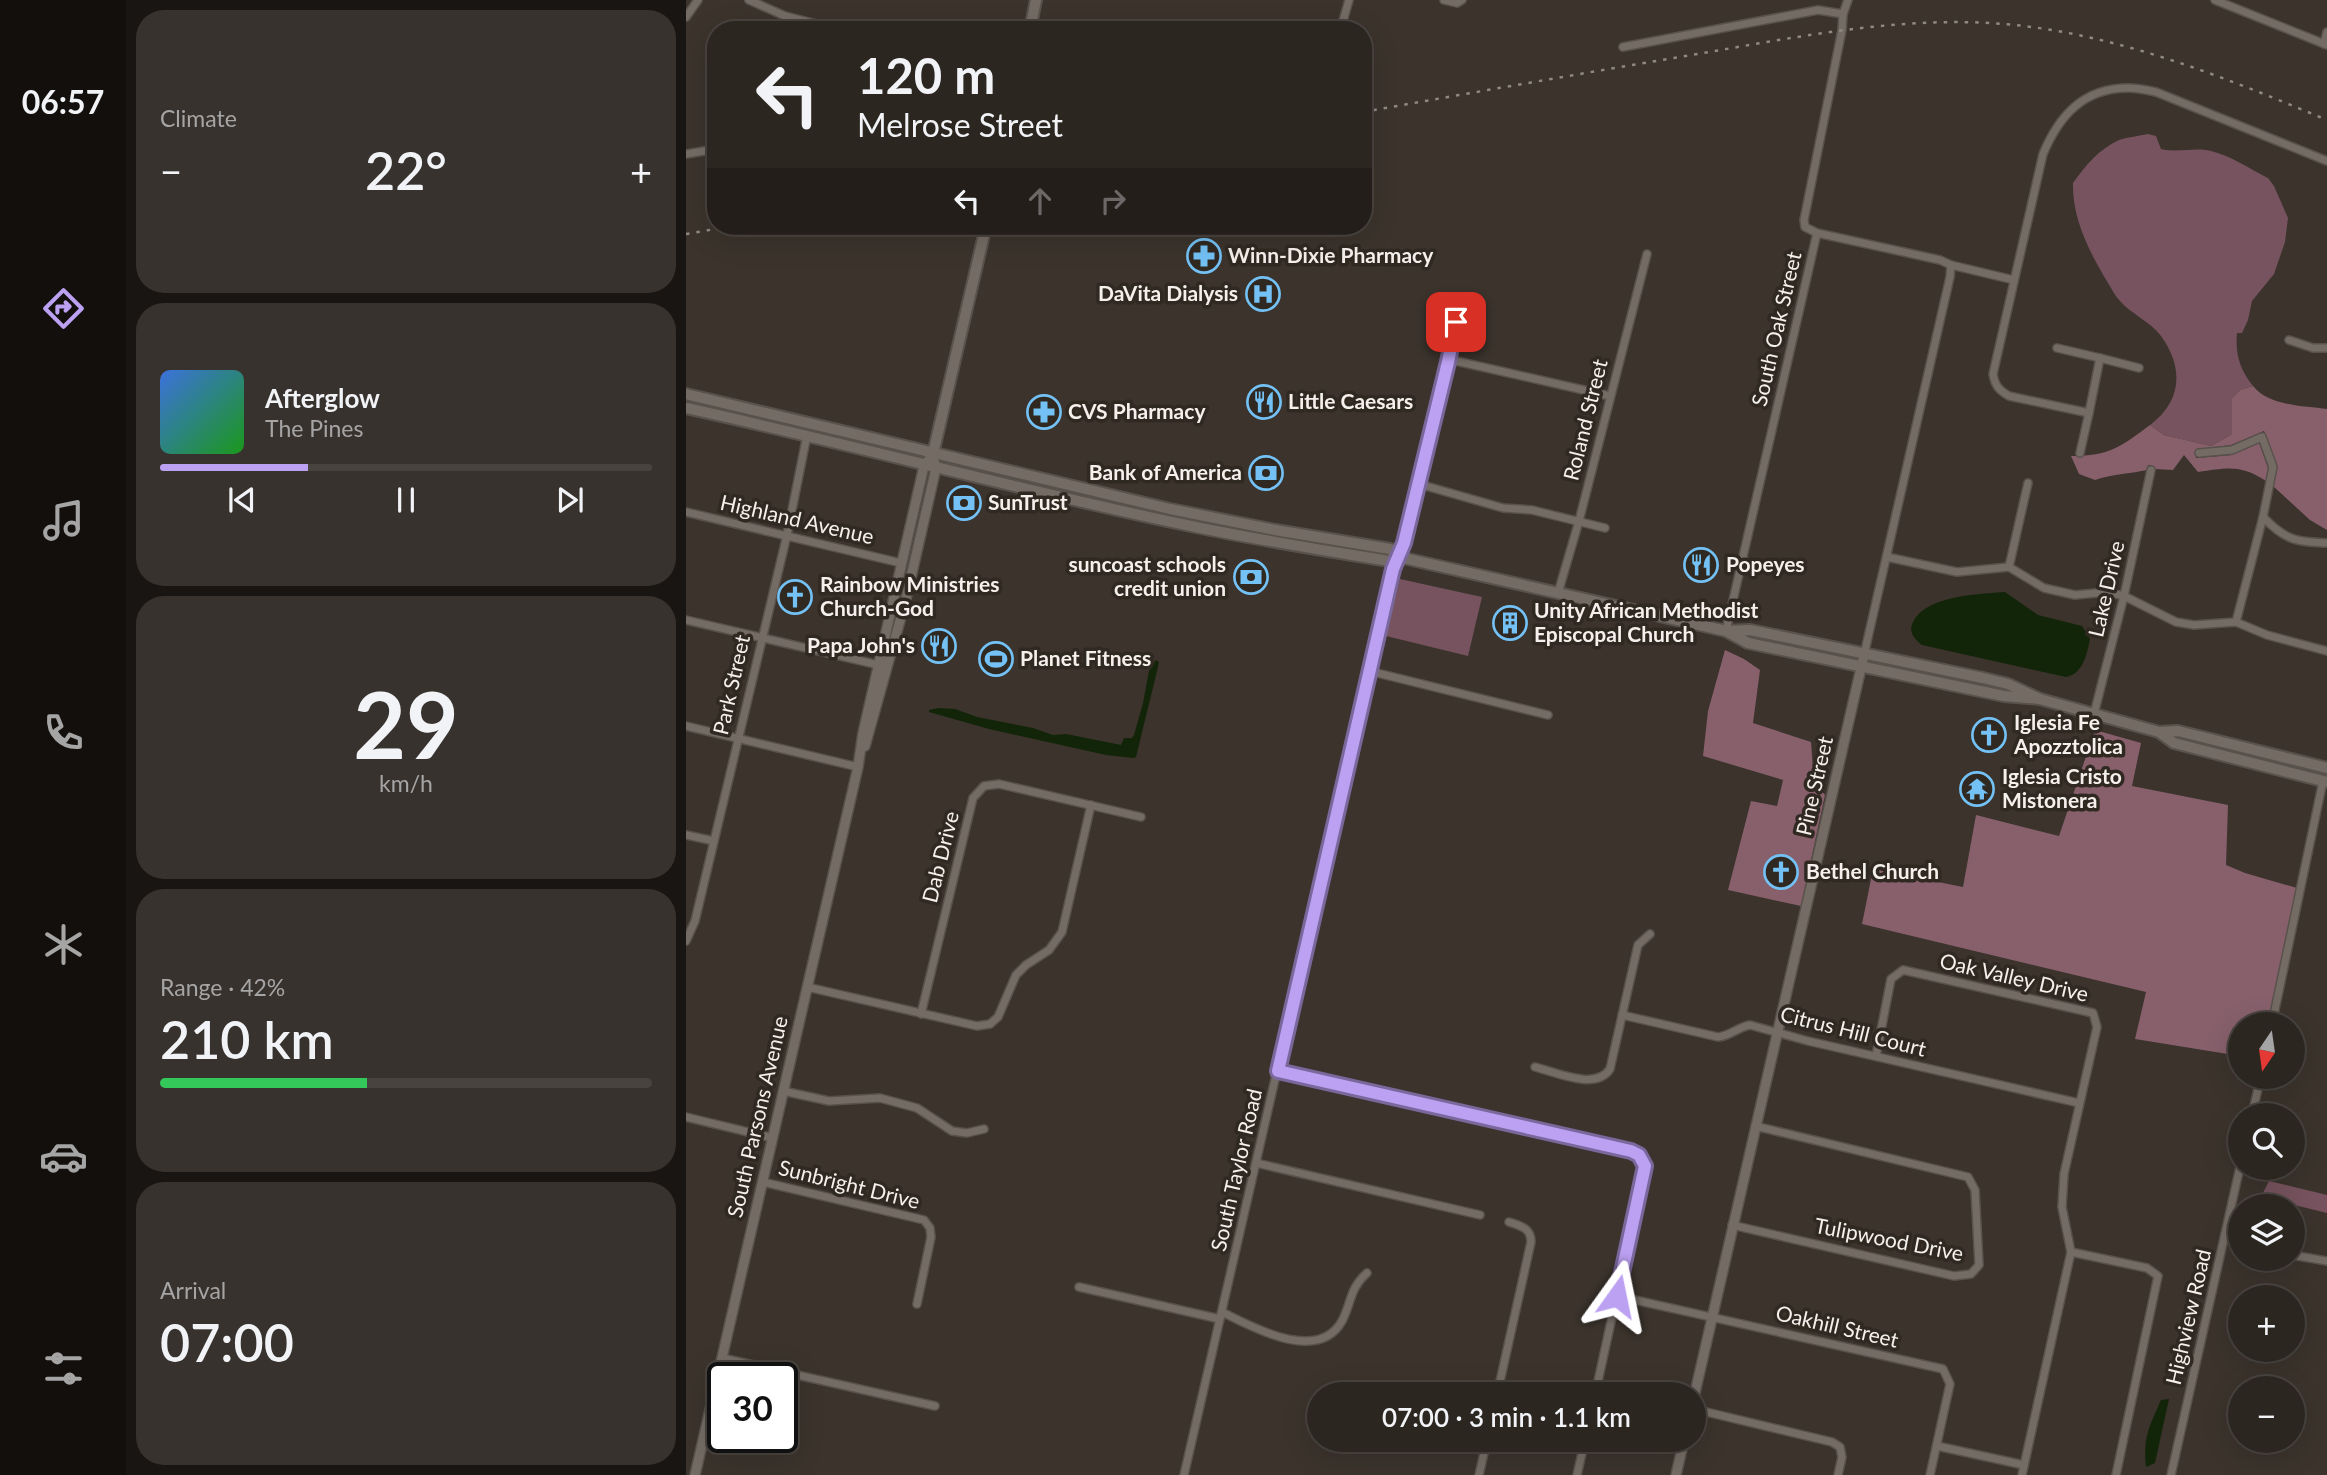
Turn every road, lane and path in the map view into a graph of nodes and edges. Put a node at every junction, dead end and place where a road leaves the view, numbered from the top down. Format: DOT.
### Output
graph roads {
  1 [pos="698,0"];
  2 [pos="749,0"];
  3 [pos="1036,0"];
  4 [pos="1349,0"];
  5 [pos="1444,0"];
  6 [pos="1462,0"];
  7 [pos="1848,0"];
  8 [pos="2215,0"];
  9 [pos="2231,3"];
  10 [pos="1843,14"];
  11 [pos="686,17"];
  12 [pos="795,21"];
  13 [pos="1032,21"];
  14 [pos="1343,21"];
  15 [pos="2327,32"];
  16 [pos="2326,45"];
  17 [pos="1623,47"];
  18 [pos="707,150"];
  19 [pos="686,154"];
  20 [pos="2327,161"];
  21 [pos="1817,233"];
  22 [pos="984,235"];
  23 [pos="1647,254"];
  24 [pos="1951,265"];
  25 [pos="2014,280"];
  26 [pos="1459,302"];
  27 [pos="2289,340"];
  28 [pos="2057,348"];
  29 [pos="2327,348"];
  30 [pos="2100,358"];
  31 [pos="1448,362"];
  32 [pos="2139,368"];
  33 [pos="686,394"];
  34 [pos="1610,396"];
  35 [pos="686,408"];
  36 [pos="2089,413"];
  37 [pos="807,435"];
  38 [pos="2080,453"];
  39 [pos="2199,453"];
  40 [pos="933,454"];
  41 [pos="930,467"];
  42 [pos="2151,470"];
  43 [pos="2028,483"];
  44 [pos="1419,484"];
  45 [pos="686,512"];
  46 [pos="2263,517"];
  47 [pos="1579,521"];
  48 [pos="1605,528"];
  49 [pos="787,535"];
  50 [pos="2327,543"];
  51 [pos="1399,557"];
  52 [pos="1886,557"];
  53 [pos="901,563"];
  54 [pos="2009,567"];
  55 [pos="1558,593"];
  56 [pos="2124,596"];
  57 [pos="686,620"];
  58 [pos="2236,622"];
  59 [pos="1726,631"];
  60 [pos="761,637"];
  61 [pos="2327,651"];
  62 [pos="1864,655"];
  63 [pos="883,666"];
  64 [pos="1861,668"];
  65 [pos="1369,671"];
  66 [pos="2040,699"];
  67 [pos="2094,714"];
  68 [pos="1548,715"];
  69 [pos="686,726"];
  70 [pos="2159,732"];
  71 [pos="738,737"];
  72 [pos="2327,766"];
  73 [pos="858,767"];
  74 [pos="2325,781"];
  75 [pos="1091,805"];
  76 [pos="1141,817"];
  77 [pos="686,835"];
  78 [pos="714,841"];
  79 [pos="1650,934"];
  80 [pos="687,937"];
  81 [pos="807,987"];
  82 [pos="2275,1012"];
  83 [pos="922,1014"];
  84 [pos="1622,1015"];
  85 [pos="1776,1033"];
  86 [pos="1876,1056"];
  87 [pos="1535,1067"];
  88 [pos="1278,1071"];
  89 [pos="783,1091"];
  90 [pos="2079,1103"];
  91 [pos="686,1117"];
  92 [pos="1755,1126"];
  93 [pos="984,1129"];
  94 [pos="773,1138"];
  95 [pos="1256,1163"];
  96 [pos="2237,1180"];
  97 [pos="763,1182"];
  98 [pos="1480,1215"];
  99 [pos="1509,1222"];
  100 [pos="1732,1225"];
  101 [pos="2225,1234"];
  102 [pos="2228,1235"];
  103 [pos="2071,1252"];
  104 [pos="2305,1257"];
  105 [pos="2327,1261"];
  106 [pos="1367,1273"];
  107 [pos="1079,1287"];
  108 [pos="1617,1296"];
  109 [pos="917,1304"];
  110 [pos="1221,1315"];
  111 [pos="1711,1316"];
  112 [pos="722,1358"];
  113 [pos="1500,1382"];
  114 [pos="1598,1382"];
  115 [pos="1697,1382"];
  116 [pos="935,1406"];
  117 [pos="1706,1412"];
  118 [pos="1937,1446"];
  119 [pos="1484,1452"];
  120 [pos="1582,1452"];
  121 [pos="1681,1452"];
  122 [pos="2024,1465"];
  123 [pos="695,1475"];
  124 [pos="1184,1475"];
  125 [pos="1479,1475"];
  126 [pos="1577,1475"];
  127 [pos="1676,1475"];
  128 [pos="1838,1475"];
  129 [pos="1930,1475"];
  130 [pos="2022,1475"];
  131 [pos="2116,1475"];
  132 [pos="2171,1475"];
  1 -- 11 [label="street"];
  2 -- 12 [label="street"];
  3 -- 13 [label="main road"];
  4 -- 14 [label="street"];
  5 -- 6 [label="street"];
  7 -- 10 [label="street, South Oak Street"];
  8 -- 9 [label="street"];
  9 -- 16 [label="street"];
  10 -- 17 [label="street"];
  10 -- 21 [label="street, South Oak Street"];
  15 -- 16 [label="street"];
  18 -- 19 [label="street"];
  20 -- 25 [label="street"];
  21 -- 24 [label="street"];
  21 -- 59 [label="street, South Oak Street"];
  22 -- 40 [label="main road, South Parsons Avenue"];
  23 -- 34 [label="street, Roland Street"];
  24 -- 25 [label="street"];
  24 -- 52 [label="street, Pine Street"];
  25 -- 36 [label="street"];
  26 -- 31 [label="street, South Taylor Road"];
  27 -- 29 [label="street"];
  28 -- 30 [label="street"];
  30 -- 32 [label="street"];
  30 -- 36 [label="street"];
  31 -- 34 [label="street"];
  31 -- 44 [label="street, South Taylor Road"];
  33 -- 40 [label="main road"];
  34 -- 47 [label="street, Roland Street"];
  35 -- 37 [label="main road"];
  36 -- 38 [label="street"];
  37 -- 41 [label="main road"];
  37 -- 49 [label="street, Park Street"];
  39 -- 46 [label="street"];
  40 -- 41 [label="street, South Parsons Avenue"];
  40 -- 51 [label="main road"];
  41 -- 51 [label="main road"];
  41 -- 53 [label="street, South Parsons Avenue"];
  41 -- 63 [label="street, South Parsons Avenue"];
  42 -- 56 [label="street, Lake Drive"];
  43 -- 54 [label="street"];
  44 -- 47 [label="street"];
  44 -- 51 [label="street, South Taylor Road"];
  45 -- 49 [label="street, Highland Avenue"];
  46 -- 50 [label="street"];
  46 -- 58 [label="street"];
  47 -- 48 [label="street"];
  47 -- 55 [label="street, Roland Street"];
  49 -- 53 [label="street, Highland Avenue"];
  49 -- 60 [label="street, Park Street"];
  51 -- 55 [label="main road"];
  51 -- 65 [label="street, South Taylor Road"];
  52 -- 54 [label="street"];
  52 -- 62 [label="street, Pine Street"];
  53 -- 63 [label="street, South Parsons Avenue"];
  54 -- 56 [label="street"];
  55 -- 59 [label="main road"];
  56 -- 58 [label="street"];
  56 -- 67 [label="street, Lake Drive"];
  57 -- 60 [label="street"];
  58 -- 61 [label="street"];
  59 -- 62 [label="main road"];
  59 -- 64 [label="main road"];
  60 -- 63 [label="street"];
  60 -- 71 [label="street, Park Street"];
  62 -- 64 [label="street, Pine Street"];
  62 -- 66 [label="main road"];
  63 -- 73 [label="street, South Parsons Avenue"];
  64 -- 66 [label="main road"];
  64 -- 85 [label="street, Pine Street"];
  65 -- 68 [label="street"];
  65 -- 88 [label="street, South Taylor Road"];
  66 -- 67 [label="main road"];
  67 -- 70 [label="main road"];
  69 -- 71 [label="street"];
  70 -- 72 [label="main road"];
  70 -- 74 [label="main road"];
  71 -- 73 [label="street"];
  71 -- 78 [label="street, Park Street"];
  72 -- 74 [label="street"];
  73 -- 81 [label="street, South Parsons Avenue"];
  74 -- 82 [label="street"];
  75 -- 76 [label="street, Dab Drive"];
  75 -- 83 [label="street"];
  75 -- 83 [label="street, Dab Drive"];
  77 -- 78 [label="street"];
  78 -- 80 [label="street, Park Street"];
  79 -- 84 [label="street"];
  81 -- 83 [label="street"];
  81 -- 89 [label="street, South Parsons Avenue"];
  84 -- 85 [label="street, Citrus Hill Court"];
  84 -- 87 [label="street"];
  85 -- 86 [label="street, Citrus Hill Court"];
  85 -- 92 [label="street, Pine Street"];
  86 -- 90 [label="street, Citrus Hill Court"];
  86 -- 90 [label="street, Oak Valley Drive"];
  88 -- 95 [label="street, South Taylor Road"];
  88 -- 108 [label="street"];
  89 -- 93 [label="street"];
  89 -- 94 [label="street, South Parsons Avenue"];
  90 -- 103 [label="street, Oak Valley Drive"];
  91 -- 94 [label="street"];
  92 -- 100 [label="street, Pine Street"];
  92 -- 100 [label="street, Tulipwood Drive"];
  94 -- 97 [label="street, South Parsons Avenue"];
  95 -- 98 [label="street"];
  95 -- 110 [label="street, South Taylor Road"];
  96 -- 101 [label="street, Highview Road"];
  97 -- 109 [label="street, Sunbright Drive"];
  97 -- 112 [label="street, South Parsons Avenue"];
  99 -- 113 [label="street"];
  100 -- 111 [label="street, Pine Street"];
  101 -- 102 [label="street"];
  101 -- 132 [label="street, Highview Road"];
  103 -- 122 [label="street, Oak Valley Drive"];
  103 -- 131 [label="street"];
  104 -- 105 [label="street"];
  106 -- 110 [label="street"];
  107 -- 110 [label="street"];
  108 -- 111 [label="street, Oakhill Street"];
  108 -- 114 [label="street"];
  110 -- 124 [label="street, South Taylor Road"];
  111 -- 115 [label="street, Pine Street"];
  111 -- 118 [label="street, Oakhill Street"];
  112 -- 116 [label="street"];
  112 -- 123 [label="street, South Parsons Avenue"];
  117 -- 128 [label="street"];
  118 -- 122 [label="street"];
  118 -- 129 [label="street, Oakhill Street"];
  119 -- 125 [label="street"];
  120 -- 126 [label="street"];
  121 -- 127 [label="street"];
  122 -- 130 [label="street, Oak Valley Drive"];
}
